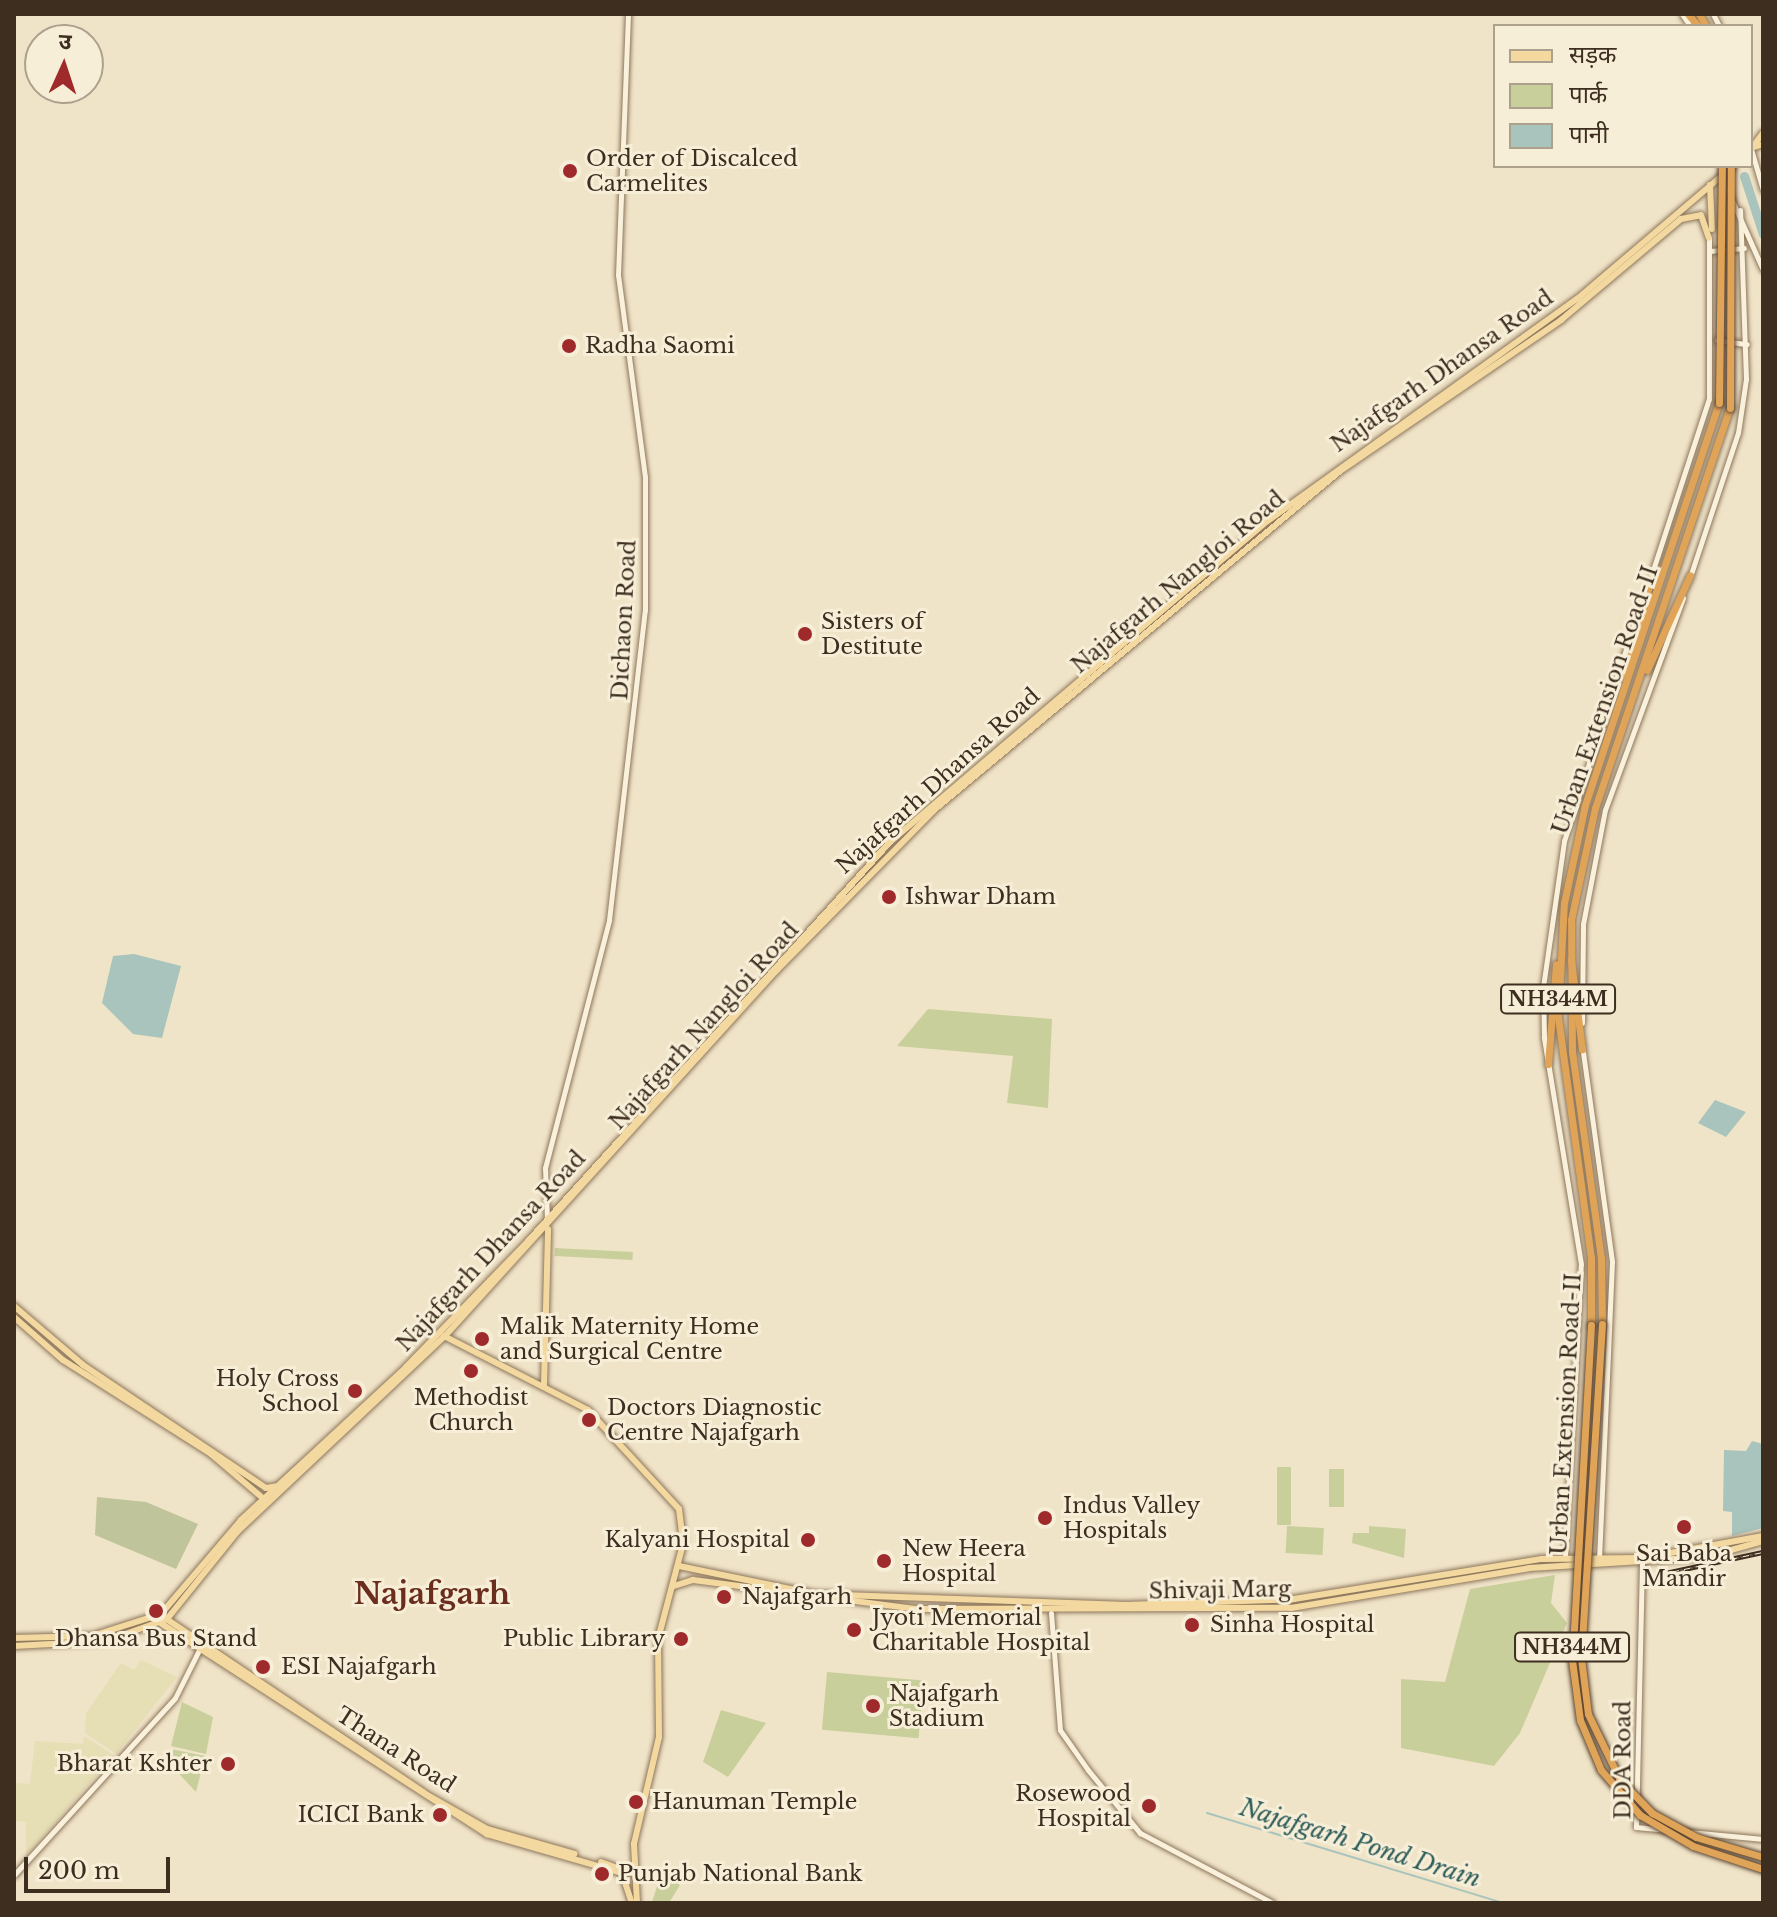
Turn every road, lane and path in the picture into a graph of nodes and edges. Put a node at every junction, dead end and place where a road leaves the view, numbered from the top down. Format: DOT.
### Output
graph roads {
  1 [pos="628,14"];
  2 [pos="1753,155"];
  3 [pos="1732,168"];
  4 [pos="1722,172"];
  5 [pos="1710,185"];
  6 [pos="1763,190"];
  7 [pos="1740,210"];
  8 [pos="1709,238"];
  9 [pos="1744,248"];
  10 [pos="1710,251"];
  11 [pos="1622,266"];
  12 [pos="1763,270"];
  13 [pos="1712,339"];
  14 [pos="1747,344"];
  15 [pos="1690,575"];
  16 [pos="1651,578"];
  17 [pos="1627,680"];
  18 [pos="1637,686"];
  19 [pos="1015,738"];
  20 [pos="1559,958"];
  21 [pos="1569,958"];
  22 [pos="1582,1049"];
  23 [pos="1548,1064"];
  24 [pos="547,1223"];
  25 [pos="14,1306"];
  26 [pos="14,1317"];
  27 [pos="442,1335"];
  28 [pos="544,1385"];
  29 [pos="286,1481"];
  30 [pos="267,1502"];
  31 [pos="1763,1538"];
  32 [pos="1565,1557"];
  33 [pos="1599,1558"];
  34 [pos="1641,1565"];
  35 [pos="679,1566"];
  36 [pos="674,1586"];
  37 [pos="858,1600"];
  38 [pos="1051,1613"];
  39 [pos="161,1618"];
  40 [pos="14,1638"];
  41 [pos="14,1646"];
  42 [pos="201,1648"];
  43 [pos="1763,1839"];
  44 [pos="1763,1857"];
  45 [pos="1763,1869"];
  46 [pos="14,1875"];
  47 [pos="629,1875"];
  48 [pos="635,1903"];
  49 [pos="1273,1903"];
  1 -- 24 [label="street, Dichaon Road"];
  2 -- 6 [label="street"];
  3 -- 18 [label="highway, Urban Extension Road-II / NH344M, bridge"];
  4 -- 5 [label="main road"];
  4 -- 7 [label="street"];
  4 -- 17 [label="highway, Urban Extension Road-II / NH344M, bridge"];
  5 -- 8 [label="main road"];
  5 -- 11 [label="main road"];
  7 -- 9 [label="street"];
  7 -- 12 [label="street"];
  8 -- 10 [label="street"];
  8 -- 11 [label="main road, Najafgarh Nangloi Road"];
  9 -- 10 [label="street"];
  9 -- 14 [label="street"];
  10 -- 13 [label="street"];
  11 -- 19 [label="main road, Najafgarh Nangloi Road"];
  13 -- 14 [label="street"];
  13 -- 16 [label="street"];
  14 -- 15 [label="street"];
  15 -- 18 [label="highway"];
  15 -- 22 [label="street"];
  16 -- 17 [label="highway"];
  16 -- 23 [label="street"];
  17 -- 20 [label="highway, Urban Extension Road-II / NH344M"];
  18 -- 21 [label="highway, Urban Extension Road-II / NH344M"];
  19 -- 24 [label="main road, Najafgarh Nangloi Road"];
  19 -- 24 [label="main road, Najafgarh Dhansa Road"];
  20 -- 23 [label="highway"];
  20 -- 45 [label="highway, Urban Extension Road-II / NH344M, bridge"];
  21 -- 22 [label="highway"];
  21 -- 44 [label="highway, Urban Extension Road-II / NH344M, bridge"];
  22 -- 33 [label="street"];
  23 -- 32 [label="street"];
  24 -- 27 [label="main road"];
  24 -- 28 [label="main road, Dichaon Road"];
  25 -- 29 [label="main road"];
  26 -- 30 [label="main road"];
  27 -- 28 [label="main road"];
  27 -- 29 [label="main road, Najafgarh Dhansa Road"];
  27 -- 30 [label="main road"];
  28 -- 35 [label="main road"];
  29 -- 30 [label="main road, Najafgarh Dhansa Road"];
  30 -- 39 [label="main road"];
  31 -- 33 [label="main road, Shivaji Marg"];
  31 -- 34 [label="main road, Shivaji Marg"];
  32 -- 33 [label="main road, Shivaji Marg"];
  32 -- 37 [label="main road, Shivaji Marg"];
  34 -- 38 [label="main road, Shivaji Marg"];
  34 -- 43 [label="street, DDA Road"];
  35 -- 36 [label="main road"];
  35 -- 37 [label="main road, Shivaji Marg"];
  36 -- 37 [label="main road, Shivaji Marg"];
  36 -- 47 [label="main road"];
  37 -- 38 [label="main road, Shivaji Marg"];
  38 -- 49 [label="street"];
  39 -- 40 [label="main road"];
  39 -- 41 [label="main road"];
  39 -- 42 [label="main road, Thana Road"];
  42 -- 46 [label="street"];
  42 -- 47 [label="main road, Thana Road"];
  47 -- 48 [label="main road"];
}
